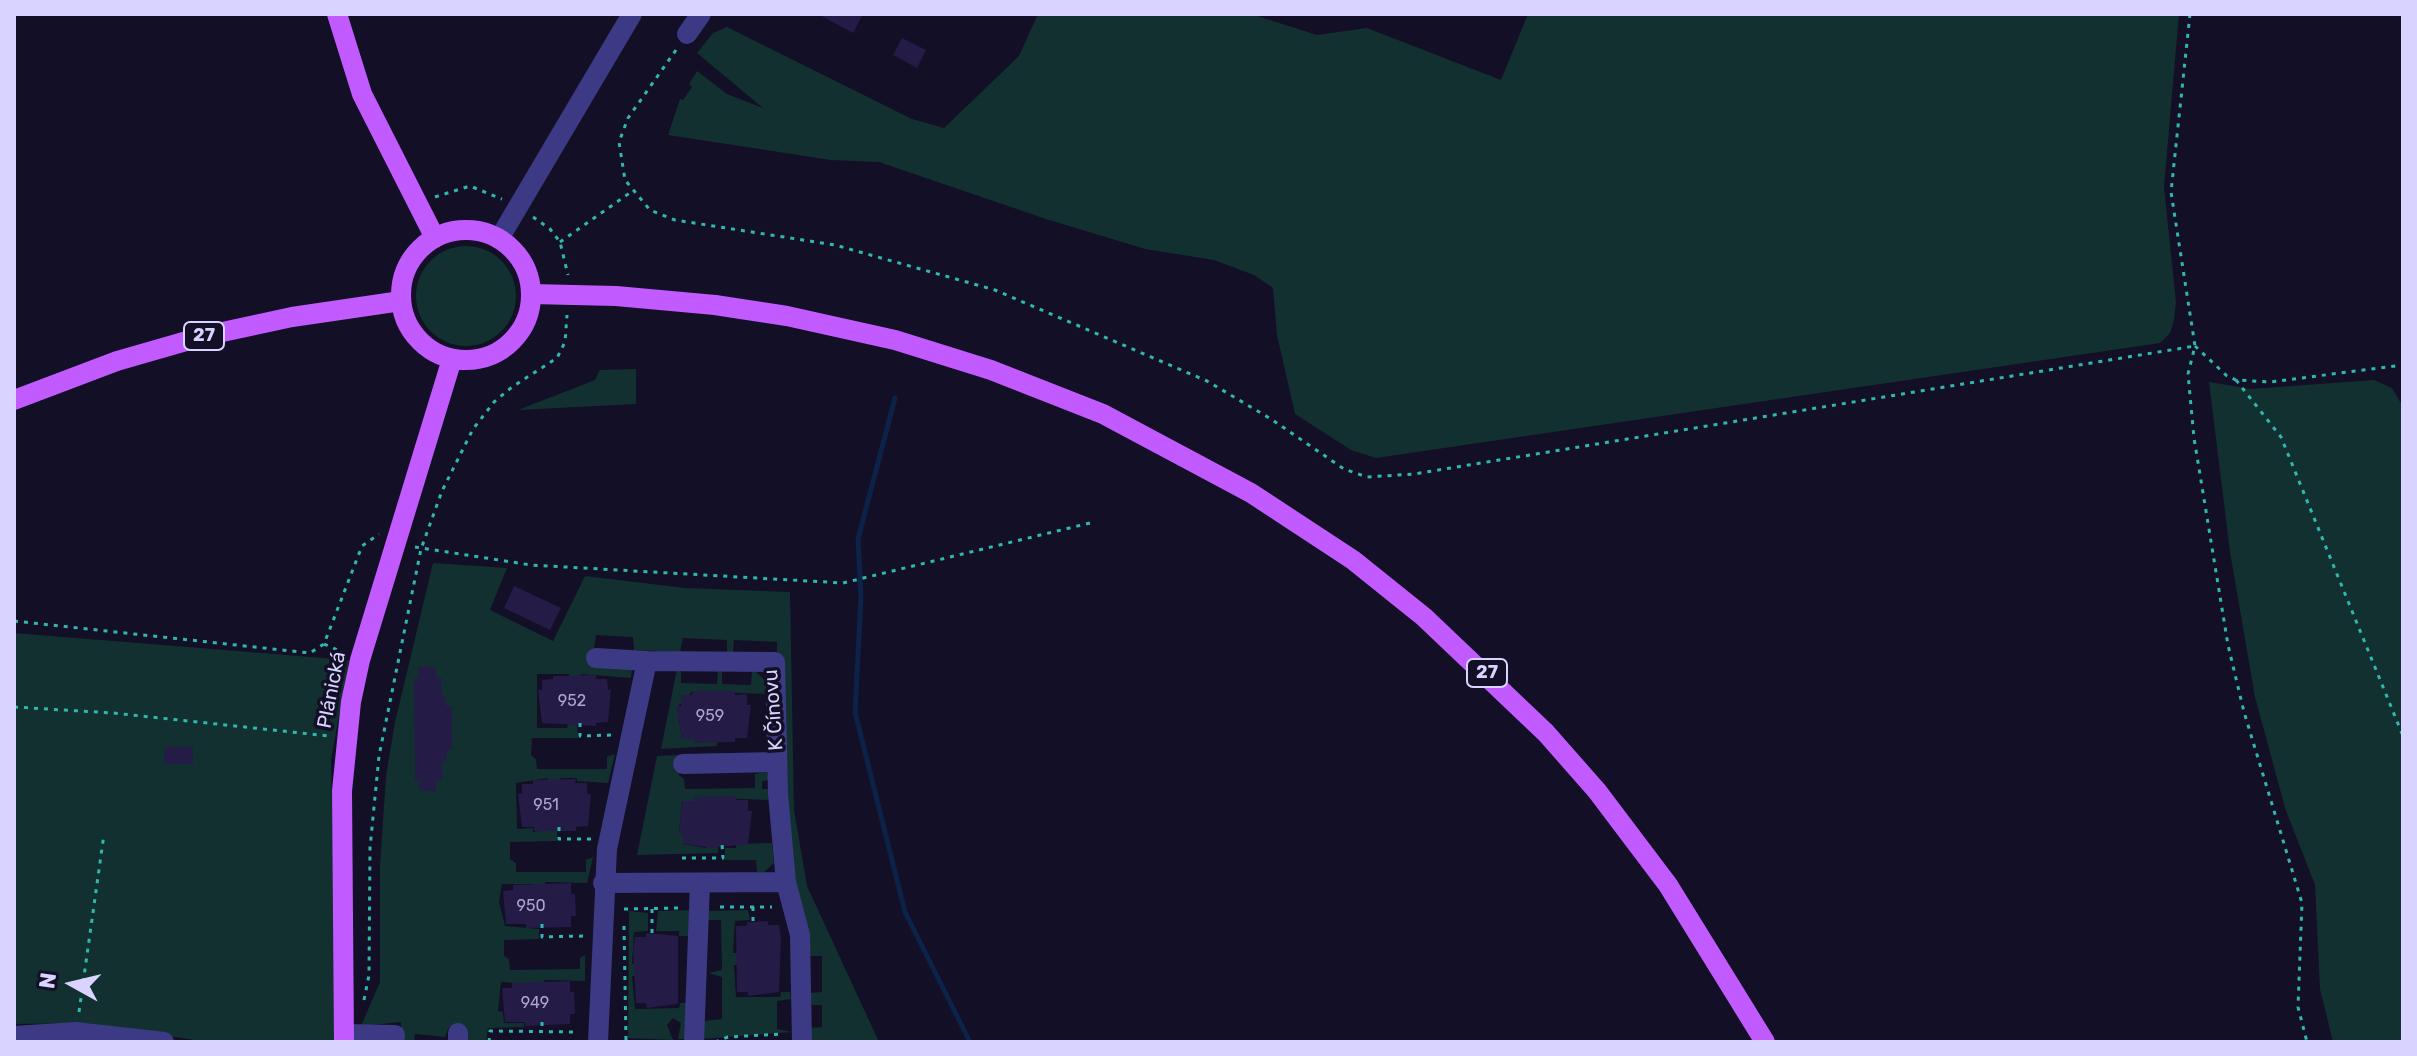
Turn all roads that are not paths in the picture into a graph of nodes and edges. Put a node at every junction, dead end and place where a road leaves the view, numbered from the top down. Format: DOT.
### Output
graph roads {
  1 [pos="337,14"];
  2 [pos="632,14"];
  3 [pos="701,14"];
  4 [pos="687,34"];
  5 [pos="435,238"];
  6 [pos="499,239"];
  7 [pos="531,294"];
  8 [pos="401,301"];
  9 [pos="452,359"];
  10 [pos="14,400"];
  11 [pos="596,658"];
  12 [pos="647,661"];
  13 [pos="777,762"];
  14 [pos="683,764"];
  15 [pos="786,882"];
  16 [pos="613,883"];
  17 [pos="700,883"];
  18 [pos="14,1036"];
  19 [pos="344,1038"];
  20 [pos="802,1038"];
  21 [pos="164,1042"];
  22 [pos="394,1042"];
  23 [pos="598,1042"];
  24 [pos="694,1042"];
  25 [pos="1765,1042"];
  1 -- 5 [label="main road"];
  2 -- 6 [label="street"];
  3 -- 4 [label="street"];
  5 -- 6 [label="main road"];
  5 -- 8 [label="main road"];
  6 -- 7 [label="main road"];
  7 -- 9 [label="main road"];
  7 -- 25 [label="main road, 27"];
  8 -- 9 [label="main road"];
  8 -- 10 [label="main road, 27"];
  9 -- 19 [label="main road, Plánická"];
  11 -- 12 [label="street, K Čínovu"];
  12 -- 13 [label="street, K Čínovu"];
  12 -- 16 [label="street"];
  13 -- 14 [label="street"];
  13 -- 15 [label="street, K Čínovu"];
  15 -- 17 [label="street"];
  15 -- 20 [label="street, K Čínovu"];
  16 -- 17 [label="street"];
  16 -- 23 [label="street"];
  17 -- 24 [label="street"];
  18 -- 21 [label="street"];
  19 -- 22 [label="street"];
}
